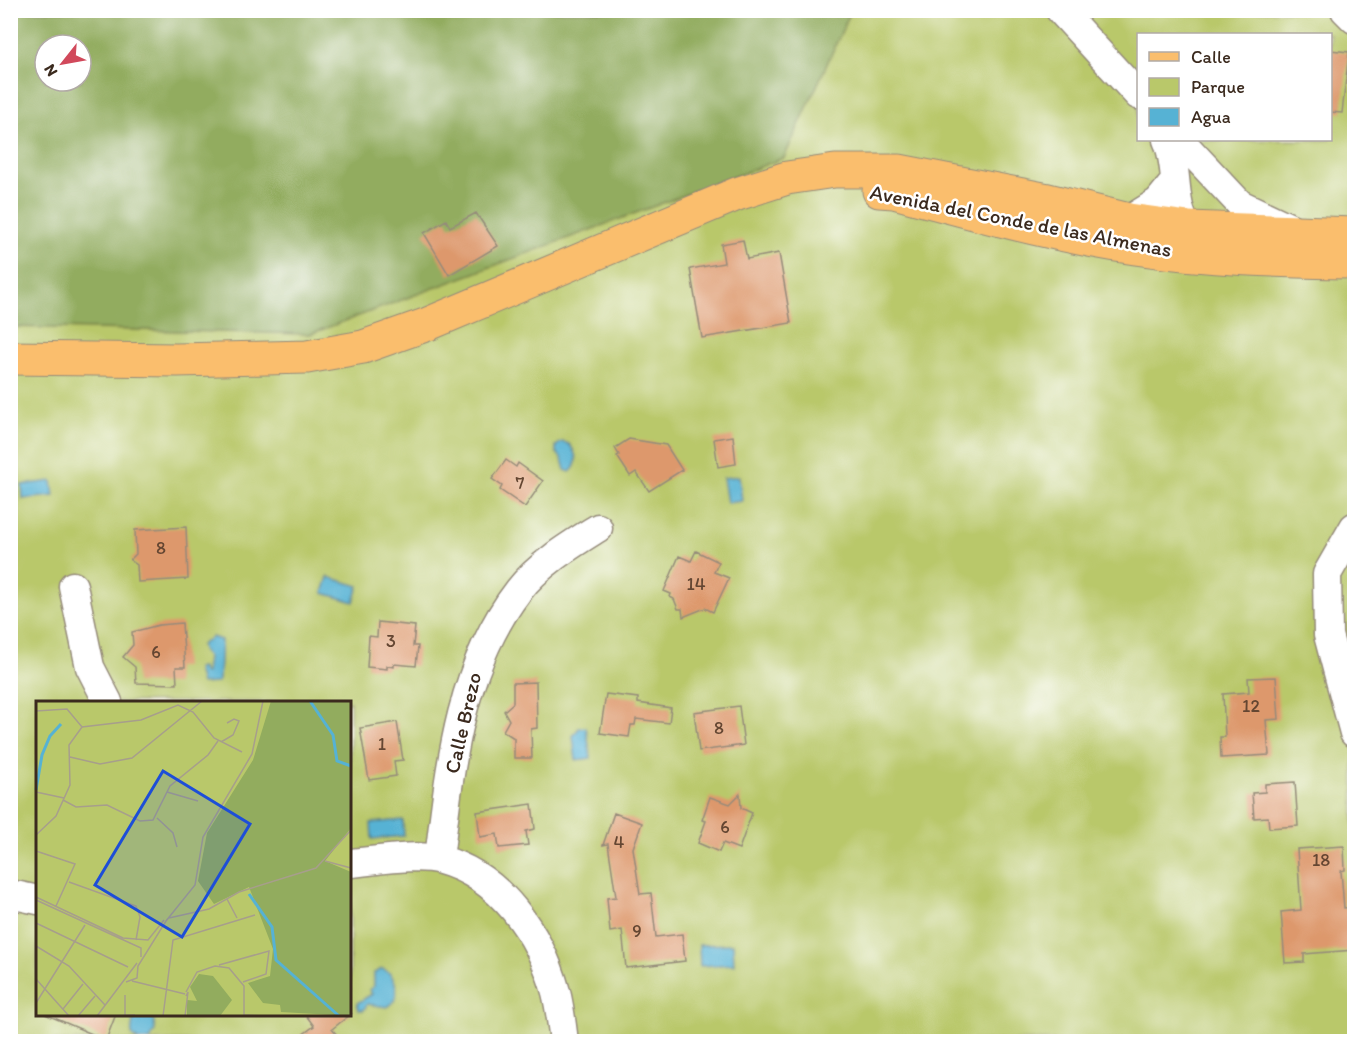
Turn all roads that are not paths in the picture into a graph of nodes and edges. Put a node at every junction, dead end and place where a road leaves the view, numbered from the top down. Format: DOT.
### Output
graph roads {
  1 [pos="1060,10"];
  2 [pos="1345,10"];
  3 [pos="1354,19"];
  4 [pos="1137,94"];
  5 [pos="1168,141"];
  6 [pos="1181,141"];
  7 [pos="737,194"];
  8 [pos="1181,204"];
  9 [pos="1240,204"];
  10 [pos="1129,220"];
  11 [pos="1302,233"];
  12 [pos="1354,234"];
  13 [pos="1354,260"];
  14 [pos="10,358"];
  15 [pos="1354,527"];
  16 [pos="598,528"];
  17 [pos="73,586"];
  18 [pos="107,701"];
  19 [pos="1354,733"];
  20 [pos="439,859"];
  21 [pos="351,863"];
  22 [pos="10,894"];
  23 [pos="36,900"];
  24 [pos="564,1041"];
  1 -- 4 [label="street"];
  2 -- 3 [label="street"];
  5 -- 8 [label="street"];
  6 -- 9 [label="street"];
  7 -- 10 [label="main road, Avenida del Conde de las Almenas"];
  7 -- 13 [label="main road, Avenida del Conde de las Almenas"];
  7 -- 14 [label="main road"];
  8 -- 9 [label="street"];
  8 -- 10 [label="main road, Avenida del Conde de las Almenas"];
  8 -- 10 [label="street"];
  8 -- 11 [label="main road, Avenida del Conde de las Almenas"];
  8 -- 13 [label="street"];
  9 -- 11 [label="street"];
  11 -- 12 [label="main road, Avenida del Conde de las Almenas"];
  15 -- 19 [label="street"];
  16 -- 20 [label="street, Calle Brezo"];
  17 -- 18 [label="street"];
  20 -- 21 [label="street"];
  20 -- 24 [label="street"];
  22 -- 23 [label="street"];
}
